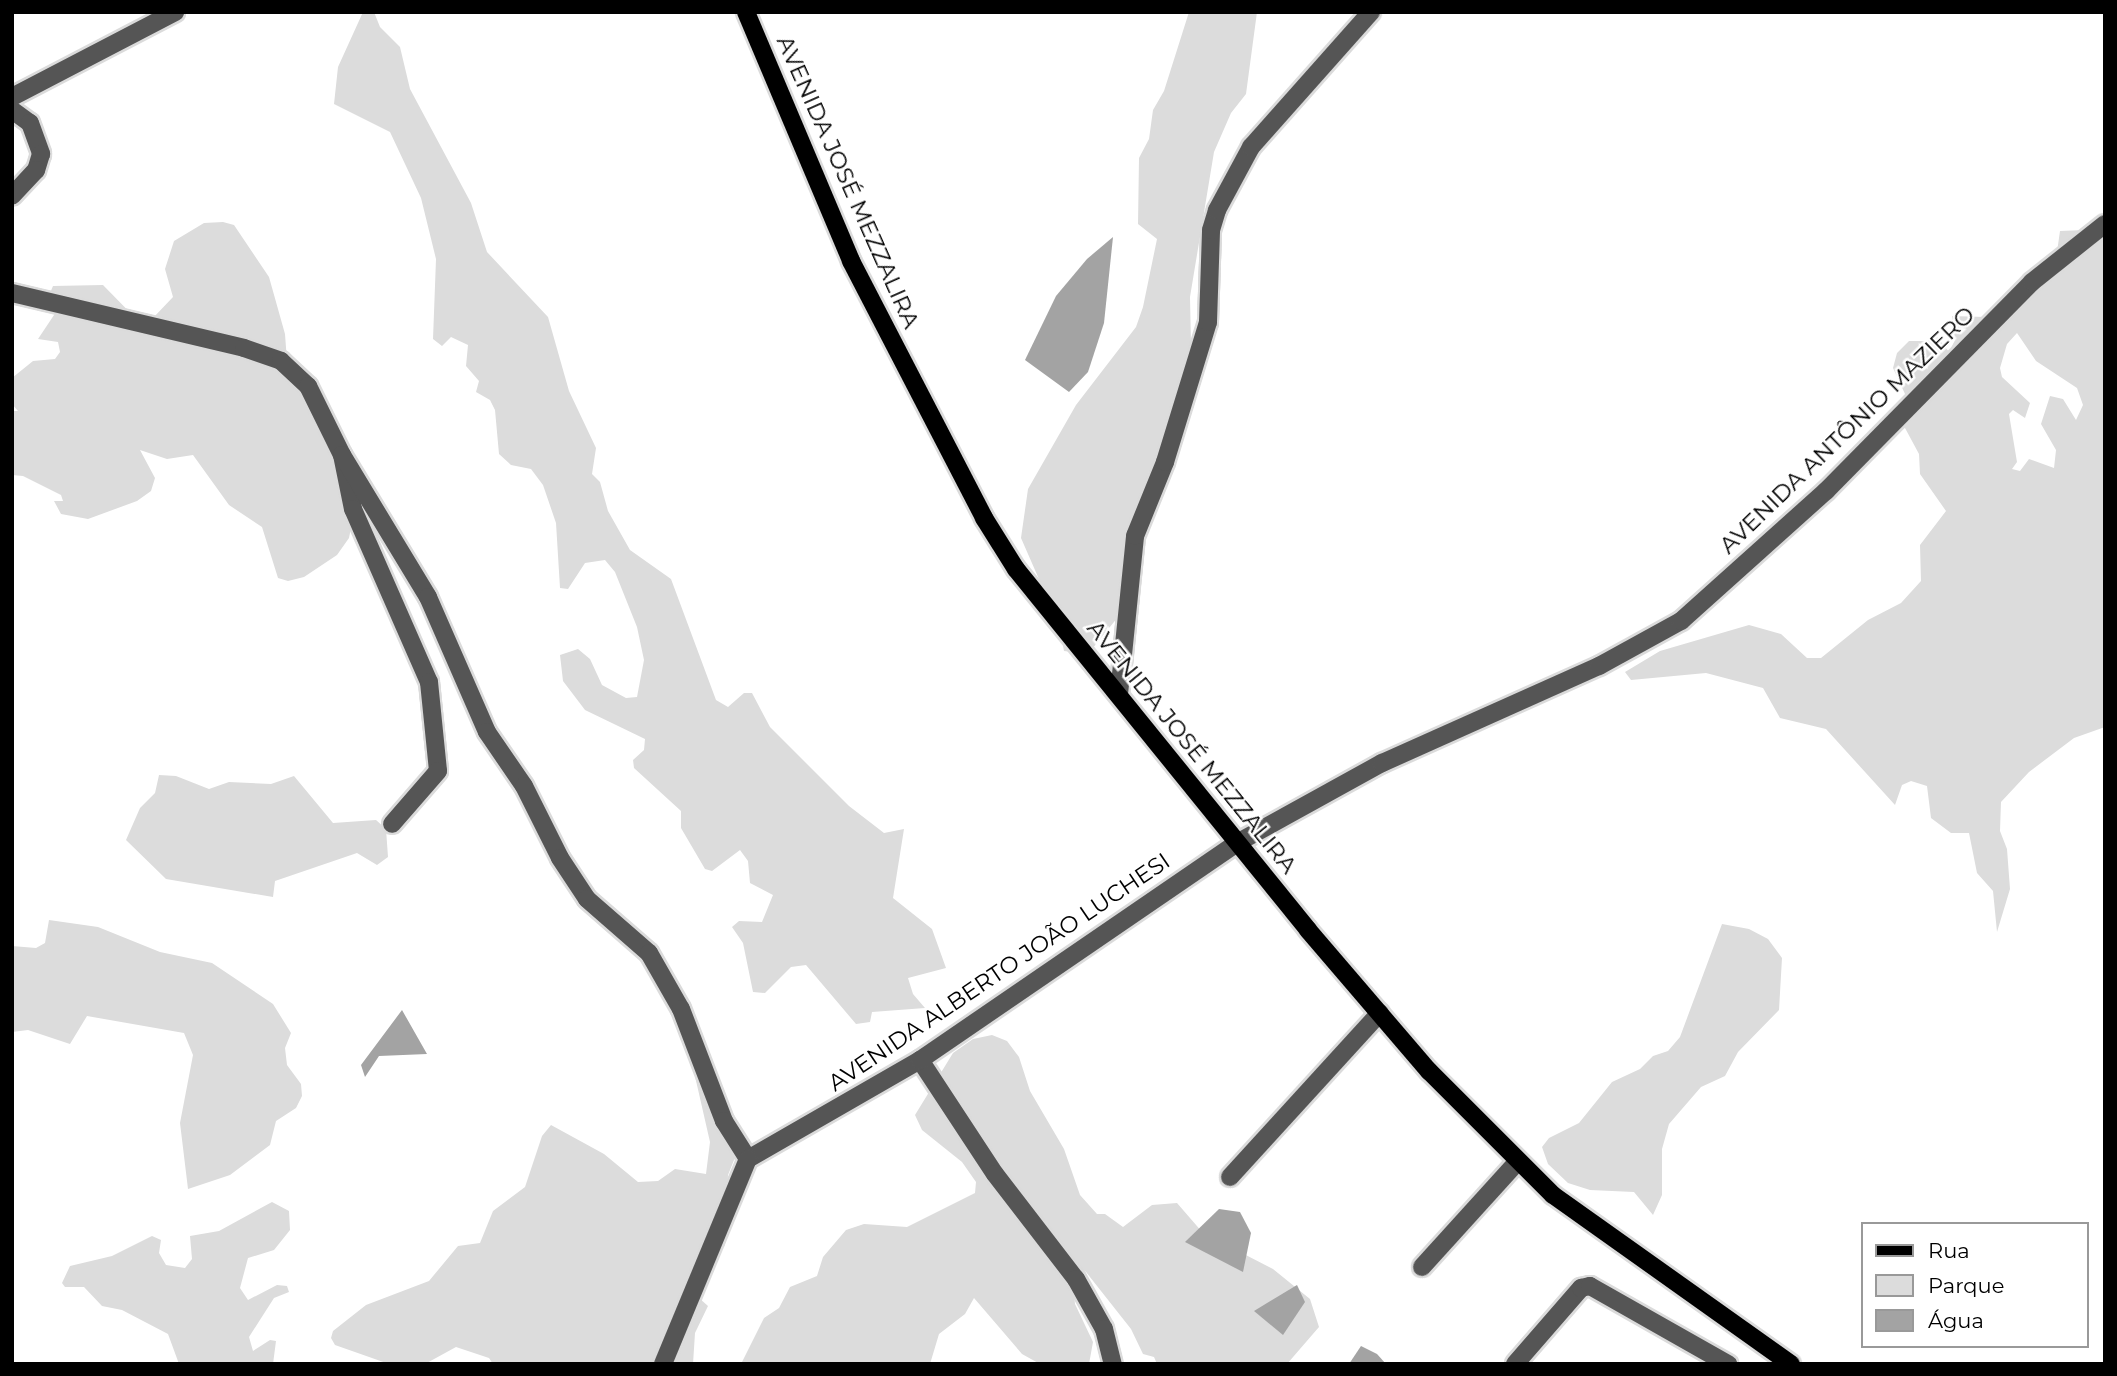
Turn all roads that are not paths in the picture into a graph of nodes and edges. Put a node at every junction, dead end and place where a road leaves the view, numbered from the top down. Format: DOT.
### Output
graph roads {
  1 [pos="175,12"];
  2 [pos="746,12"];
  3 [pos="1371,12"];
  4 [pos="12,97"];
  5 [pos="12,110"];
  6 [pos="12,196"];
  7 [pos="2105,224"];
  8 [pos="12,293"];
  9 [pos="342,455"];
  10 [pos="1119,694"];
  11 [pos="391,824"];
  12 [pos="1237,843"];
  13 [pos="1380,1013"];
  14 [pos="920,1060"];
  15 [pos="748,1159"];
  16 [pos="1518,1161"];
  17 [pos="1230,1177"];
  18 [pos="1422,1267"];
  19 [pos="663,1364"];
  20 [pos="1113,1364"];
  21 [pos="1515,1364"];
  22 [pos="1728,1364"];
  23 [pos="1791,1364"];
  1 -- 4 [label="street"];
  2 -- 10 [label="main road, AVENIDA JOSÉ MEZZALIRA"];
  3 -- 10 [label="street"];
  5 -- 6 [label="street"];
  7 -- 12 [label="street, AVENIDA ANTÔNIO MAZIERO"];
  8 -- 9 [label="street"];
  9 -- 11 [label="street"];
  9 -- 15 [label="street"];
  10 -- 12 [label="main road, AVENIDA JOSÉ MEZZALIRA"];
  12 -- 13 [label="main road, AVENIDA JOSÉ MEZZALIRA"];
  12 -- 14 [label="street, AVENIDA ALBERTO JOÃO LUCHESI"];
  13 -- 16 [label="main road, AVENIDA JOSÉ MEZZALIRA"];
  13 -- 17 [label="street"];
  14 -- 15 [label="street, AVENIDA ALBERTO JOÃO LUCHESI"];
  14 -- 20 [label="street"];
  15 -- 19 [label="street"];
  16 -- 18 [label="street"];
  16 -- 23 [label="main road, AVENIDA JOSÉ MEZZALIRA"];
  21 -- 22 [label="street"];
}
